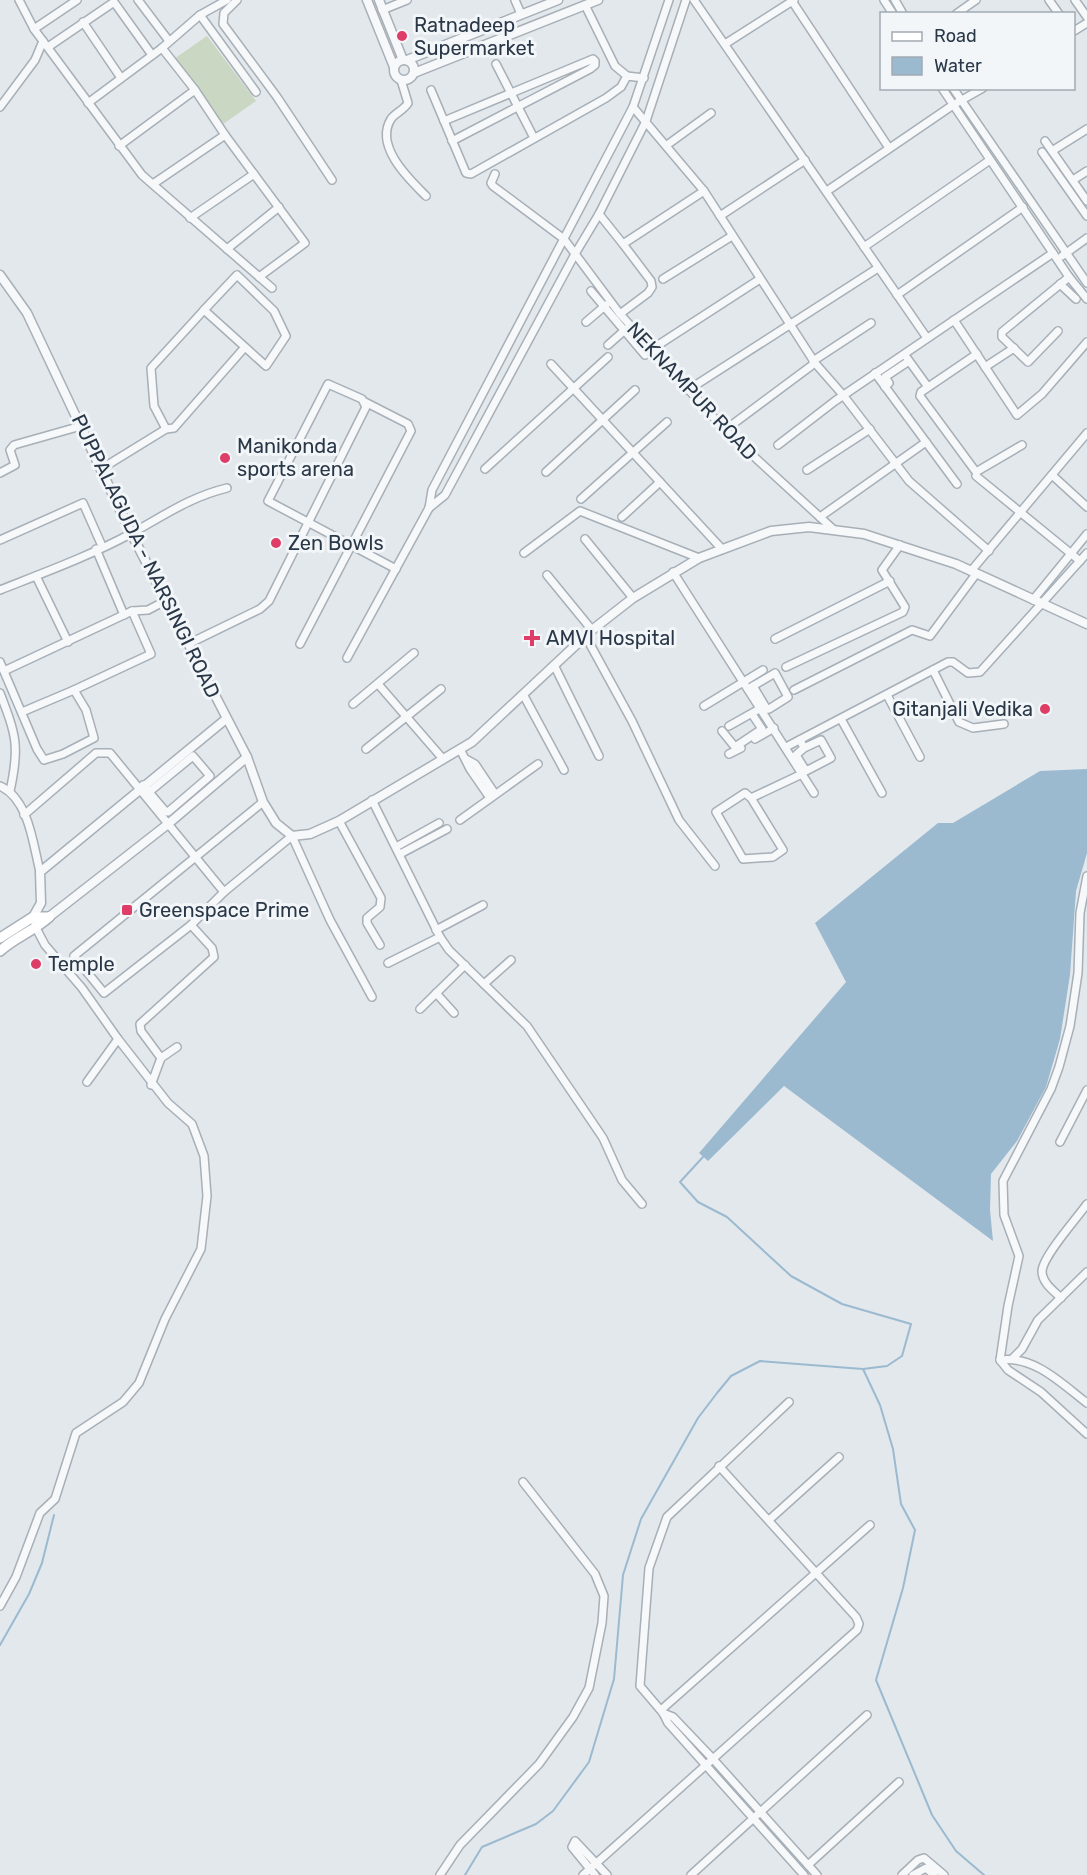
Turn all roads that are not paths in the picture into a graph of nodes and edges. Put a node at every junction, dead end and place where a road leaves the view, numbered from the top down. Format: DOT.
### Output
graph roads {
  1 [pos="77,0"];
  2 [pos="149,0"];
  3 [pos="227,0"];
  4 [pos="237,0"];
  5 [pos="367,0"];
  6 [pos="379,0"];
  7 [pos="407,0"];
  8 [pos="515,0"];
  9 [pos="558,0"];
  10 [pos="598,0"];
  11 [pos="669,0"];
  12 [pos="686,0"];
  13 [pos="694,0"];
  14 [pos="976,0"];
  15 [pos="1075,0"];
  16 [pos="22,1"];
  17 [pos="793,1"];
  18 [pos="140,3"];
  19 [pos="585,5"];
  20 [pos="382,10"];
  21 [pos="959,12"];
  22 [pos="521,14"];
  23 [pos="200,15"];
  24 [pos="1087,17"];
  25 [pos="83,22"];
  26 [pos="34,29"];
  27 [pos="169,41"];
  28 [pos="45,44"];
  29 [pos="725,44"];
  30 [pos="162,48"];
  31 [pos="152,55"];
  32 [pos="405,60"];
  33 [pos="496,64"];
  34 [pos="394,67"];
  35 [pos="414,74"];
  36 [pos="627,76"];
  37 [pos="121,78"];
  38 [pos="645,78"];
  39 [pos="401,80"];
  40 [pos="195,90"];
  41 [pos="431,90"];
  42 [pos="943,90"];
  43 [pos="954,90"];
  44 [pos="980,90"];
  45 [pos="256,92"];
  46 [pos="510,94"];
  47 [pos="962,102"];
  48 [pos="87,103"];
  49 [pos="953,105"];
  50 [pos="0,107"];
  51 [pos="516,107"];
  52 [pos="633,107"];
  53 [pos="711,113"];
  54 [pos="646,121"];
  55 [pos="444,122"];
  56 [pos="1087,129"];
  57 [pos="225,135"];
  58 [pos="534,138"];
  59 [pos="452,141"];
  60 [pos="1045,141"];
  61 [pos="667,145"];
  62 [pos="119,146"];
  63 [pos="889,148"];
  64 [pos="1052,151"];
  65 [pos="1042,152"];
  66 [pos="805,160"];
  67 [pos="990,160"];
  68 [pos="1087,171"];
  69 [pos="254,174"];
  70 [pos="495,174"];
  71 [pos="332,180"];
  72 [pos="1073,181"];
  73 [pos="153,184"];
  74 [pos="1067,187"];
  75 [pos="704,191"];
  76 [pos="827,191"];
  77 [pos="426,196"];
  78 [pos="1087,201"];
  79 [pos="279,207"];
  80 [pos="1023,207"];
  81 [pos="599,214"];
  82 [pos="720,216"];
  83 [pos="1087,216"];
  84 [pos="190,218"];
  85 [pos="732,236"];
  86 [pos="1087,238"];
  87 [pos="564,239"];
  88 [pos="623,244"];
  89 [pos="864,247"];
  90 [pos="227,249"];
  91 [pos="1065,253"];
  92 [pos="575,254"];
  93 [pos="1055,256"];
  94 [pos="878,268"];
  95 [pos="0,275"];
  96 [pos="259,277"];
  97 [pos="1069,277"];
  98 [pos="663,279"];
  99 [pos="760,279"];
  100 [pos="1060,284"];
  101 [pos="1087,284"];
  102 [pos="272,288"];
  103 [pos="591,291"];
  104 [pos="897,295"];
  105 [pos="1076,299"];
  106 [pos="1087,299"];
  107 [pos="610,301"];
  108 [pos="604,307"];
  109 [pos="204,310"];
  110 [pos="620,315"];
  111 [pos="954,320"];
  112 [pos="586,322"];
  113 [pos="871,323"];
  114 [pos="788,324"];
  115 [pos="627,328"];
  116 [pos="1058,332"];
  117 [pos="927,338"];
  118 [pos="1087,342"];
  119 [pos="608,345"];
  120 [pos="245,347"];
  121 [pos="1014,348"];
  122 [pos="652,349"];
  123 [pos="904,354"];
  124 [pos="976,354"];
  125 [pos="645,355"];
  126 [pos="608,357"];
  127 [pos="909,361"];
  128 [pos="814,362"];
  129 [pos="551,364"];
  130 [pos="985,367"];
  131 [pos="874,373"];
  132 [pos="885,387"];
  133 [pos="928,387"];
  134 [pos="574,389"];
  135 [pos="635,390"];
  136 [pos="688,390"];
  137 [pos="843,395"];
  138 [pos="365,402"];
  139 [pos="602,420"];
  140 [pos="667,422"];
  141 [pos="81,426"];
  142 [pos="166,429"];
  143 [pos="870,429"];
  144 [pos="725,430"];
  145 [pos="1087,433"];
  146 [pos="926,442"];
  147 [pos="778,444"];
  148 [pos="1022,445"];
  149 [pos="633,453"];
  150 [pos="896,463"];
  151 [pos="101,469"];
  152 [pos="485,469"];
  153 [pos="807,470"];
  154 [pos="546,472"];
  155 [pos="0,473"];
  156 [pos="976,476"];
  157 [pos="1052,476"];
  158 [pos="660,482"];
  159 [pos="957,484"];
  160 [pos="227,488"];
  161 [pos="581,499"];
  162 [pos="1087,507"];
  163 [pos="429,508"];
  164 [pos="1020,513"];
  165 [pos="622,517"];
  166 [pos="820,517"];
  167 [pos="309,522"];
  168 [pos="834,530"];
  169 [pos="131,533"];
  170 [pos="1087,534"];
  171 [pos="585,538"];
  172 [pos="0,540"];
  173 [pos="352,546"];
  174 [pos="900,546"];
  175 [pos="99,547"];
  176 [pos="721,548"];
  177 [pos="989,551"];
  178 [pos="524,553"];
  179 [pos="1070,553"];
  180 [pos="1087,553"];
  181 [pos="699,558"];
  182 [pos="1080,561"];
  183 [pos="396,569"];
  184 [pos="673,572"];
  185 [pos="974,573"];
  186 [pos="547,575"];
  187 [pos="36,576"];
  188 [pos="890,581"];
  189 [pos="0,590"];
  190 [pos="633,598"];
  191 [pos="168,600"];
  192 [pos="1033,600"];
  193 [pos="1043,604"];
  194 [pos="132,611"];
  195 [pos="124,615"];
  196 [pos="1087,624"];
  197 [pos="589,633"];
  198 [pos="775,639"];
  199 [pos="68,642"];
  200 [pos="188,644"];
  201 [pos="300,644"];
  202 [pos="414,653"];
  203 [pos="347,658"];
  204 [pos="0,662"];
  205 [pos="555,667"];
  206 [pos="786,667"];
  207 [pos="763,670"];
  208 [pos="933,670"];
  209 [pos="4,671"];
  210 [pos="378,684"];
  211 [pos="748,686"];
  212 [pos="441,689"];
  213 [pos="74,690"];
  214 [pos="794,690"];
  215 [pos="0,693"];
  216 [pos="887,695"];
  217 [pos="524,696"];
  218 [pos="353,704"];
  219 [pos="704,706"];
  220 [pos="763,709"];
  221 [pos="22,712"];
  222 [pos="752,714"];
  223 [pos="406,717"];
  224 [pos="226,718"];
  225 [pos="841,719"];
  226 [pos="1004,724"];
  227 [pos="729,726"];
  228 [pos="774,728"];
  229 [pos="722,731"];
  230 [pos="800,740"];
  231 [pos="786,747"];
  232 [pos="804,748"];
  233 [pos="366,749"];
  234 [pos="460,749"];
  235 [pos="729,754"];
  236 [pos="599,756"];
  237 [pos="247,757"];
  238 [pos="920,757"];
  239 [pos="443,759"];
  240 [pos="538,764"];
  241 [pos="564,770"];
  242 [pos="802,774"];
  243 [pos="0,786"];
  244 [pos="144,788"];
  245 [pos="10,791"];
  246 [pos="814,793"];
  247 [pos="882,793"];
  248 [pos="493,796"];
  249 [pos="751,798"];
  250 [pos="372,800"];
  251 [pos="263,802"];
  252 [pos="24,815"];
  253 [pos="460,820"];
  254 [pos="339,821"];
  255 [pos="168,824"];
  256 [pos="439,824"];
  257 [pos="447,829"];
  258 [pos="292,836"];
  259 [pos="396,847"];
  260 [pos="400,854"];
  261 [pos="197,857"];
  262 [pos="715,866"];
  263 [pos="39,872"];
  264 [pos="1087,876"];
  265 [pos="224,892"];
  266 [pos="483,904"];
  267 [pos="33,916"];
  268 [pos="49,917"];
  269 [pos="191,925"];
  270 [pos="36,928"];
  271 [pos="438,933"];
  272 [pos="0,938"];
  273 [pos="380,945"];
  274 [pos="0,951"];
  275 [pos="511,960"];
  276 [pos="387,963"];
  277 [pos="465,965"];
  278 [pos="484,984"];
  279 [pos="436,993"];
  280 [pos="372,997"];
  281 [pos="420,1009"];
  282 [pos="454,1012"];
  283 [pos="118,1039"];
  284 [pos="177,1047"];
  285 [pos="161,1058"];
  286 [pos="87,1082"];
  287 [pos="151,1085"];
  288 [pos="1087,1090"];
  289 [pos="1060,1142"];
  290 [pos="642,1204"];
  291 [pos="1087,1204"];
  292 [pos="1087,1272"];
  293 [pos="1060,1298"];
  294 [pos="1013,1358"];
  295 [pos="1000,1360"];
  296 [pos="789,1402"];
  297 [pos="1087,1403"];
  298 [pos="1087,1434"];
  299 [pos="839,1457"];
  300 [pos="719,1466"];
  301 [pos="523,1482"];
  302 [pos="769,1520"];
  303 [pos="870,1525"];
  304 [pos="816,1575"];
  305 [pos="0,1606"];
  306 [pos="662,1711"];
  307 [pos="867,1715"];
  308 [pos="713,1759"];
  309 [pos="706,1765"];
  310 [pos="899,1782"];
  311 [pos="760,1812"];
  312 [pos="754,1818"];
  313 [pos="918,1860"];
  314 [pos="596,1863"];
  315 [pos="808,1865"];
  316 [pos="923,1868"];
  317 [pos="592,1872"];
  318 [pos="801,1874"];
  319 [pos="440,1875"];
  320 [pos="583,1875"];
  321 [pos="607,1875"];
  322 [pos="691,1875"];
  323 [pos="817,1875"];
  324 [pos="902,1875"];
  325 [pos="914,1875"];
  326 [pos="934,1875"];
  327 [pos="944,1875"];
  1 -- 26 [label="street"];
  2 -- 18 [label="street"];
  3 -- 23 [label="street"];
  4 -- 71 [label="street"];
  5 -- 34 [label="street"];
  6 -- 20 [label="street"];
  7 -- 20 [label="street"];
  8 -- 22 [label="street"];
  9 -- 22 [label="street"];
  10 -- 19 [label="street"];
  11 -- 38 [label="street"];
  12 -- 54 [label="street"];
  13 -- 29 [label="street"];
  14 -- 21 [label="street"];
  15 -- 24 [label="street"];
  16 -- 26 [label="street"];
  17 -- 29 [label="street"];
  17 -- 63 [label="street"];
  18 -- 27 [label="street"];
  19 -- 35 [label="street"];
  19 -- 36 [label="street"];
  20 -- 32 [label="street"];
  22 -- 32 [label="street"];
  23 -- 27 [label="street"];
  23 -- 45 [label="street"];
  25 -- 28 [label="street"];
  25 -- 31 [label="street"];
  25 -- 37 [label="street"];
  26 -- 28 [label="street"];
  27 -- 30 [label="street"];
  28 -- 48 [label="street"];
  28 -- 50 [label="street"];
  29 -- 66 [label="street"];
  30 -- 31 [label="street"];
  30 -- 40 [label="street"];
  31 -- 37 [label="street"];
  32 -- 34 [label="street"];
  32 -- 35 [label="street"];
  33 -- 46 [label="street"];
  34 -- 39 [label="street"];
  35 -- 39 [label="street"];
  36 -- 38 [label="street"];
  36 -- 58 [label="street"];
  37 -- 48 [label="street"];
  38 -- 52 [label="street"];
  39 -- 77 [label="street"];
  40 -- 57 [label="street"];
  40 -- 62 [label="street"];
  41 -- 55 [label="street"];
  42 -- 49 [label="street"];
  43 -- 47 [label="street"];
  44 -- 47 [label="street"];
  46 -- 51 [label="street"];
  46 -- 51 [label="street"];
  46 -- 55 [label="street"];
  47 -- 49 [label="street"];
  47 -- 91 [label="street"];
  48 -- 62 [label="street"];
  49 -- 63 [label="street"];
  49 -- 67 [label="street"];
  51 -- 58 [label="street"];
  51 -- 59 [label="street"];
  52 -- 54 [label="street"];
  52 -- 87 [label="street"];
  53 -- 61 [label="street"];
  54 -- 61 [label="street"];
  54 -- 81 [label="street"];
  55 -- 59 [label="street"];
  56 -- 64 [label="street"];
  57 -- 69 [label="street"];
  57 -- 73 [label="street"];
  58 -- 59 [label="street"];
  60 -- 64 [label="street"];
  61 -- 75 [label="street"];
  62 -- 73 [label="street"];
  63 -- 76 [label="street"];
  64 -- 72 [label="street"];
  65 -- 74 [label="street"];
  66 -- 76 [label="street"];
  66 -- 82 [label="street"];
  67 -- 80 [label="street"];
  67 -- 89 [label="street"];
  68 -- 72 [label="street"];
  69 -- 79 [label="street"];
  69 -- 84 [label="street"];
  70 -- 87 [label="street, NEKNAMPUR ROAD"];
  72 -- 74 [label="street"];
  72 -- 78 [label="street"];
  73 -- 84 [label="street"];
  74 -- 83 [label="street"];
  75 -- 82 [label="street"];
  75 -- 88 [label="street"];
  76 -- 89 [label="street"];
  79 -- 90 [label="street"];
  79 -- 96 [label="street"];
  80 -- 93 [label="street"];
  80 -- 104 [label="street"];
  81 -- 88 [label="street"];
  81 -- 92 [label="street"];
  82 -- 85 [label="street"];
  84 -- 90 [label="street"];
  85 -- 98 [label="street"];
  85 -- 99 [label="street"];
  86 -- 91 [label="street"];
  87 -- 92 [label="street, NEKNAMPUR ROAD"];
  87 -- 163 [label="street"];
  88 -- 110 [label="street"];
  89 -- 94 [label="street"];
  90 -- 96 [label="street"];
  91 -- 93 [label="street"];
  91 -- 101 [label="street"];
  92 -- 107 [label="street, NEKNAMPUR ROAD"];
  92 -- 163 [label="street"];
  93 -- 97 [label="street"];
  93 -- 111 [label="street"];
  94 -- 104 [label="street"];
  94 -- 114 [label="street"];
  95 -- 141 [label="street, PUPPALAGUDA - NARSINGI ROAD"];
  96 -- 102 [label="street"];
  97 -- 100 [label="street"];
  97 -- 106 [label="street"];
  99 -- 114 [label="street"];
  99 -- 122 [label="street"];
  100 -- 105 [label="street"];
  100 -- 121 [label="street"];
  103 -- 108 [label="street"];
  104 -- 117 [label="street"];
  107 -- 108 [label="street"];
  107 -- 110 [label="street, NEKNAMPUR ROAD"];
  108 -- 112 [label="street"];
  108 -- 115 [label="street"];
  109 -- 120 [label="street"];
  109 -- 120 [label="street"];
  109 -- 142 [label="street"];
  110 -- 115 [label="street, NEKNAMPUR ROAD"];
  111 -- 117 [label="street"];
  111 -- 124 [label="street"];
  113 -- 128 [label="street"];
  114 -- 128 [label="street"];
  114 -- 136 [label="street"];
  115 -- 119 [label="street"];
  115 -- 122 [label="street, NEKNAMPUR ROAD"];
  115 -- 125 [label="street"];
  116 -- 121 [label="street"];
  117 -- 123 [label="street"];
  118 -- 130 [label="street"];
  120 -- 142 [label="street"];
  121 -- 130 [label="street"];
  122 -- 136 [label="street, NEKNAMPUR ROAD"];
  123 -- 127 [label="street"];
  123 -- 131 [label="street"];
  124 -- 130 [label="street"];
  124 -- 133 [label="street"];
  126 -- 134 [label="street"];
  127 -- 132 [label="street"];
  127 -- 133 [label="street"];
  128 -- 137 [label="street"];
  128 -- 144 [label="street"];
  129 -- 134 [label="street"];
  131 -- 132 [label="street"];
  131 -- 137 [label="street"];
  132 -- 146 [label="street"];
  133 -- 148 [label="street"];
  134 -- 139 [label="street"];
  134 -- 152 [label="street"];
  135 -- 139 [label="street"];
  136 -- 144 [label="street, NEKNAMPUR ROAD"];
  137 -- 143 [label="street"];
  137 -- 147 [label="street"];
  138 -- 167 [label="street"];
  138 -- 167 [label="street"];
  138 -- 173 [label="street"];
  139 -- 149 [label="street"];
  139 -- 154 [label="street"];
  140 -- 149 [label="street"];
  141 -- 151 [label="street, PUPPALAGUDA - NARSINGI ROAD"];
  141 -- 155 [label="street"];
  142 -- 151 [label="street"];
  143 -- 150 [label="street"];
  143 -- 153 [label="street"];
  144 -- 166 [label="street, NEKNAMPUR ROAD"];
  145 -- 157 [label="street"];
  146 -- 150 [label="street"];
  146 -- 159 [label="street"];
  149 -- 158 [label="street"];
  149 -- 161 [label="street"];
  150 -- 166 [label="street"];
  150 -- 177 [label="street"];
  151 -- 169 [label="street, PUPPALAGUDA - NARSINGI ROAD"];
  156 -- 164 [label="street"];
  157 -- 162 [label="street"];
  157 -- 164 [label="street"];
  158 -- 165 [label="street"];
  158 -- 176 [label="street"];
  160 -- 169 [label="street"];
  163 -- 183 [label="street"];
  164 -- 177 [label="street"];
  164 -- 179 [label="street"];
  166 -- 168 [label="street, NEKNAMPUR ROAD"];
  167 -- 173 [label="street"];
  167 -- 200 [label="street"];
  168 -- 174 [label="street"];
  168 -- 176 [label="street"];
  169 -- 175 [label="street"];
  169 -- 191 [label="street, PUPPALAGUDA - NARSINGI ROAD"];
  170 -- 179 [label="street"];
  171 -- 190 [label="street"];
  172 -- 175 [label="street"];
  173 -- 183 [label="street"];
  173 -- 201 [label="street"];
  174 -- 185 [label="street"];
  174 -- 188 [label="street"];
  175 -- 187 [label="street"];
  175 -- 195 [label="street"];
  176 -- 181 [label="street"];
  177 -- 185 [label="street"];
  178 -- 181 [label="street"];
  179 -- 182 [label="street"];
  179 -- 192 [label="street"];
  180 -- 182 [label="street"];
  181 -- 184 [label="street"];
  182 -- 193 [label="street"];
  183 -- 203 [label="street"];
  184 -- 190 [label="street"];
  184 -- 211 [label="street"];
  185 -- 192 [label="street"];
  185 -- 214 [label="street"];
  186 -- 197 [label="street"];
  187 -- 189 [label="street"];
  187 -- 199 [label="street"];
  188 -- 198 [label="street"];
  188 -- 206 [label="street"];
  190 -- 197 [label="street"];
  191 -- 194 [label="street"];
  191 -- 200 [label="street, PUPPALAGUDA - NARSINGI ROAD"];
  192 -- 193 [label="street"];
  193 -- 196 [label="street"];
  193 -- 208 [label="street"];
  194 -- 195 [label="street"];
  194 -- 213 [label="street"];
  195 -- 199 [label="street"];
  197 -- 205 [label="street"];
  197 -- 262 [label="street"];
  199 -- 209 [label="street"];
  200 -- 224 [label="street, PUPPALAGUDA - NARSINGI ROAD"];
  202 -- 210 [label="street"];
  204 -- 209 [label="street"];
  205 -- 217 [label="street"];
  205 -- 236 [label="street"];
  207 -- 211 [label="street"];
  208 -- 216 [label="street"];
  208 -- 226 [label="street"];
  209 -- 221 [label="street"];
  210 -- 218 [label="street"];
  210 -- 223 [label="street"];
  211 -- 219 [label="street"];
  211 -- 220 [label="street"];
  211 -- 220 [label="street"];
  212 -- 223 [label="street"];
  213 -- 221 [label="street"];
  213 -- 221 [label="street"];
  215 -- 245 [label="street"];
  216 -- 225 [label="street"];
  216 -- 238 [label="street"];
  217 -- 234 [label="street"];
  217 -- 241 [label="street"];
  220 -- 222 [label="street"];
  220 -- 228 [label="street"];
  222 -- 227 [label="street"];
  222 -- 229 [label="street"];
  223 -- 233 [label="street"];
  223 -- 239 [label="street"];
  224 -- 237 [label="street, PUPPALAGUDA - NARSINGI ROAD"];
  224 -- 244 [label="street"];
  225 -- 230 [label="street"];
  225 -- 247 [label="street"];
  228 -- 231 [label="street"];
  228 -- 235 [label="street"];
  230 -- 231 [label="street"];
  230 -- 232 [label="street"];
  231 -- 242 [label="street"];
  232 -- 232 [label="street"];
  234 -- 239 [label="street"];
  234 -- 248 [label="street"];
  237 -- 251 [label="street, PUPPALAGUDA - NARSINGI ROAD"];
  237 -- 255 [label="street"];
  239 -- 250 [label="street"];
  240 -- 248 [label="street"];
  242 -- 246 [label="street"];
  242 -- 249 [label="street"];
  243 -- 245 [label="street"];
  244 -- 244 [label="street"];
  244 -- 252 [label="street"];
  244 -- 255 [label="street"];
  244 -- 263 [label="street"];
  245 -- 252 [label="street"];
  248 -- 253 [label="street"];
  249 -- 249 [label="street"];
  250 -- 254 [label="street"];
  250 -- 259 [label="street"];
  251 -- 258 [label="street, PUPPALAGUDA - NARSINGI ROAD"];
  251 -- 261 [label="street"];
  252 -- 263 [label="street"];
  254 -- 258 [label="street"];
  254 -- 273 [label="street"];
  255 -- 261 [label="street"];
  255 -- 268 [label="street"];
  256 -- 259 [label="street"];
  257 -- 260 [label="street"];
  258 -- 265 [label="street"];
  258 -- 280 [label="street"];
  259 -- 260 [label="street"];
  260 -- 271 [label="street"];
  261 -- 265 [label="street"];
  261 -- 269 [label="street"];
  263 -- 267 [label="street"];
  264 -- 295 [label="street"];
  265 -- 269 [label="street"];
  266 -- 271 [label="street"];
  267 -- 268 [label="main road"];
  267 -- 270 [label="street"];
  267 -- 272 [label="main road"];
  268 -- 270 [label="main road"];
  269 -- 285 [label="street"];
  270 -- 274 [label="main road"];
  270 -- 283 [label="street"];
  271 -- 276 [label="street"];
  271 -- 277 [label="street"];
  275 -- 278 [label="street"];
  277 -- 278 [label="street"];
  277 -- 279 [label="street"];
  278 -- 290 [label="street"];
  279 -- 281 [label="street"];
  279 -- 282 [label="street"];
  283 -- 286 [label="street"];
  283 -- 287 [label="street"];
  284 -- 285 [label="street"];
  285 -- 287 [label="street"];
  287 -- 305 [label="street"];
  288 -- 289 [label="street"];
  291 -- 293 [label="street"];
  292 -- 293 [label="street"];
  293 -- 294 [label="street"];
  294 -- 295 [label="street"];
  294 -- 297 [label="street"];
  295 -- 298 [label="street"];
  296 -- 300 [label="street"];
  299 -- 302 [label="street"];
  300 -- 302 [label="street"];
  300 -- 306 [label="street"];
  301 -- 319 [label="street"];
  302 -- 304 [label="street"];
  303 -- 304 [label="street"];
  304 -- 306 [label="street"];
  304 -- 308 [label="street"];
  306 -- 308 [label="street"];
  306 -- 309 [label="street"];
  307 -- 311 [label="street"];
  308 -- 309 [label="street"];
  308 -- 311 [label="street"];
  309 -- 312 [label="street"];
  309 -- 314 [label="street"];
  310 -- 315 [label="street"];
  311 -- 312 [label="street"];
  311 -- 315 [label="street"];
  312 -- 318 [label="street"];
  312 -- 322 [label="street"];
  313 -- 316 [label="street"];
  313 -- 324 [label="street"];
  313 -- 327 [label="street"];
  314 -- 317 [label="street"];
  314 -- 317 [label="street"];
  314 -- 321 [label="street"];
  315 -- 323 [label="street"];
  316 -- 325 [label="street"];
  316 -- 326 [label="street"];
  317 -- 320 [label="street"];
}
